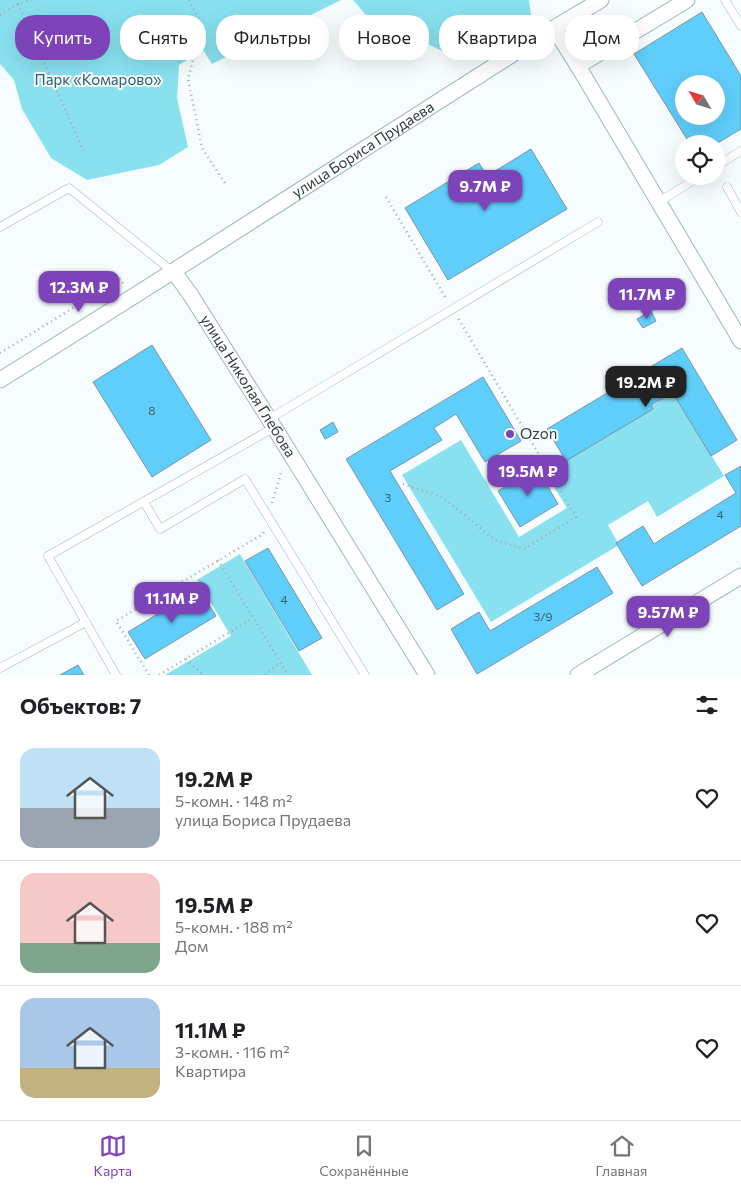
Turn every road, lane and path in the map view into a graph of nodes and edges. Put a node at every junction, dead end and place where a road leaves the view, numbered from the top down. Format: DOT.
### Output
graph roads {
  1 [pos="32,0"];
  2 [pos="189,0"];
  3 [pos="600,0"];
  4 [pos="687,0"];
  5 [pos="725,0"];
  6 [pos="18,4"];
  7 [pos="0,15"];
  8 [pos="741,26"];
  9 [pos="555,27"];
  10 [pos="555,30"];
  11 [pos="504,60"];
  12 [pos="578,66"];
  13 [pos="741,151"];
  14 [pos="84,152"];
  15 [pos="725,161"];
  16 [pos="225,183"];
  17 [pos="686,185"];
  18 [pos="727,186"];
  19 [pos="386,198"];
  20 [pos="659,202"];
  21 [pos="741,212"];
  22 [pos="598,222"];
  23 [pos="0,228"];
  24 [pos="174,272"];
  25 [pos="125,287"];
  26 [pos="452,308"];
  27 [pos="741,341"];
  28 [pos="0,353"];
  29 [pos="0,380"];
  30 [pos="272,423"];
  31 [pos="281,474"];
  32 [pos="403,484"];
  33 [pos="144,502"];
  34 [pos="268,517"];
  35 [pos="218,560"];
  36 [pos="741,576"];
  37 [pos="253,618"];
  38 [pos="86,622"];
  39 [pos="186,659"];
  40 [pos="280,663"];
  41 [pos="0,668"];
  42 [pos="116,675"];
  43 [pos="149,675"];
  44 [pos="159,675"];
  45 [pos="203,675"];
  46 [pos="265,675"];
  47 [pos="288,675"];
  48 [pos="365,675"];
  49 [pos="427,675"];
  50 [pos="578,675"];
  1 -- 6 [label="path"];
  2 -- 16 [label="path"];
  3 -- 9 [label="street, улица Бориса Прудаева"];
  4 -- 12 [label="street"];
  5 -- 8 [label="lane"];
  6 -- 7 [label="path"];
  6 -- 14 [label="path"];
  10 -- 12 [label="street"];
  11 -- 24 [label="street, улица Бориса Прудаева"];
  12 -- 20 [label="street"];
  13 -- 15 [label="lane"];
  17 -- 20 [label="lane"];
  18 -- 21 [label="lane"];
  19 -- 26 [label="path"];
  20 -- 27 [label="street"];
  22 -- 26 [label="lane"];
  23 -- 24 [label="lane"];
  24 -- 29 [label="street"];
  24 -- 30 [label="street, улица Николая Глебова"];
  25 -- 28 [label="path"];
  26 -- 30 [label="lane"];
  26 -- 32 [label="path"];
  30 -- 33 [label="lane"];
  30 -- 49 [label="street, улица Николая Глебова"];
  31 -- 34 [label="path"];
  33 -- 34 [label="lane"];
  33 -- 38 [label="lane"];
  34 -- 35 [label="path"];
  34 -- 48 [label="lane"];
  35 -- 37 [label="path"];
  35 -- 43 [label="path"];
  36 -- 50 [label="street"];
  37 -- 39 [label="path"];
  37 -- 40 [label="path"];
  38 -- 41 [label="lane"];
  38 -- 42 [label="lane"];
  39 -- 44 [label="path"];
  39 -- 45 [label="path"];
  40 -- 46 [label="path"];
  40 -- 47 [label="path"];
}
